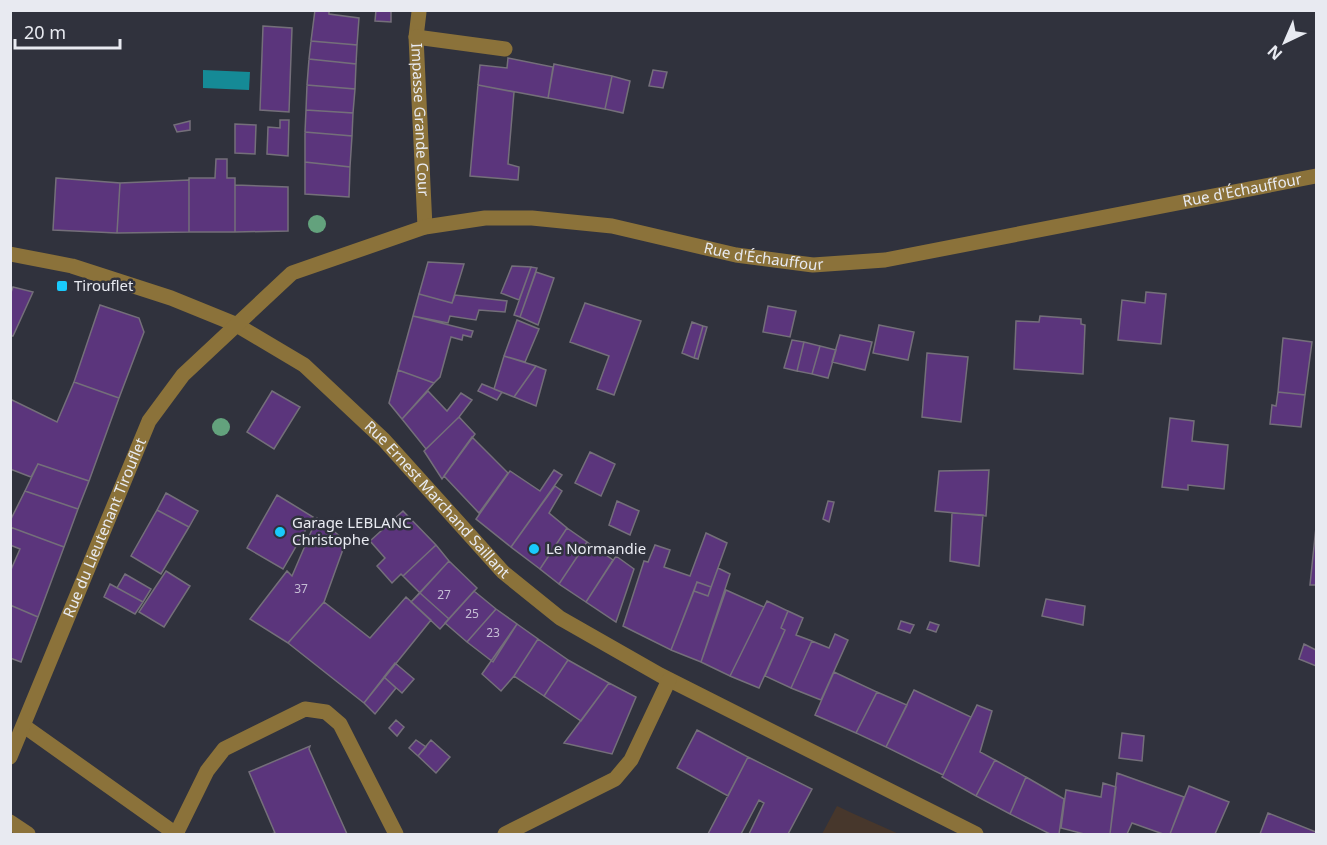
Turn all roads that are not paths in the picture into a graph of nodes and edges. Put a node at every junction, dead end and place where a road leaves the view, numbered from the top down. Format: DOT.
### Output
graph roads {
  1 [pos="419,12"];
  2 [pos="416,37"];
  3 [pos="506,49"];
  4 [pos="1317,176"];
  5 [pos="425,227"];
  6 [pos="10,254"];
  7 [pos="235,324"];
  8 [pos="669,680"];
  9 [pos="24,726"];
  10 [pos="10,757"];
  11 [pos="10,822"];
  12 [pos="28,834"];
  13 [pos="176,834"];
  14 [pos="396,834"];
  15 [pos="505,834"];
  16 [pos="976,834"];
  1 -- 2 [label="street, Impasse Grande Cour"];
  2 -- 3 [label="street"];
  2 -- 5 [label="street, Impasse Grande Cour"];
  4 -- 5 [label="street, Rue d'Échauffour"];
  5 -- 7 [label="street, Rue d'Échauffour"];
  6 -- 7 [label="street, Rue Ernest Marchand Saillant"];
  7 -- 8 [label="street, Rue Ernest Marchand Saillant"];
  7 -- 9 [label="street, Rue du Lieutenant Tirouflet"];
  8 -- 15 [label="street"];
  8 -- 16 [label="street, Rue Ernest Marchand Saillant"];
  9 -- 10 [label="street, Rue du Lieutenant Tirouflet"];
  9 -- 13 [label="street"];
  11 -- 12 [label="street"];
  13 -- 14 [label="street"];
}
